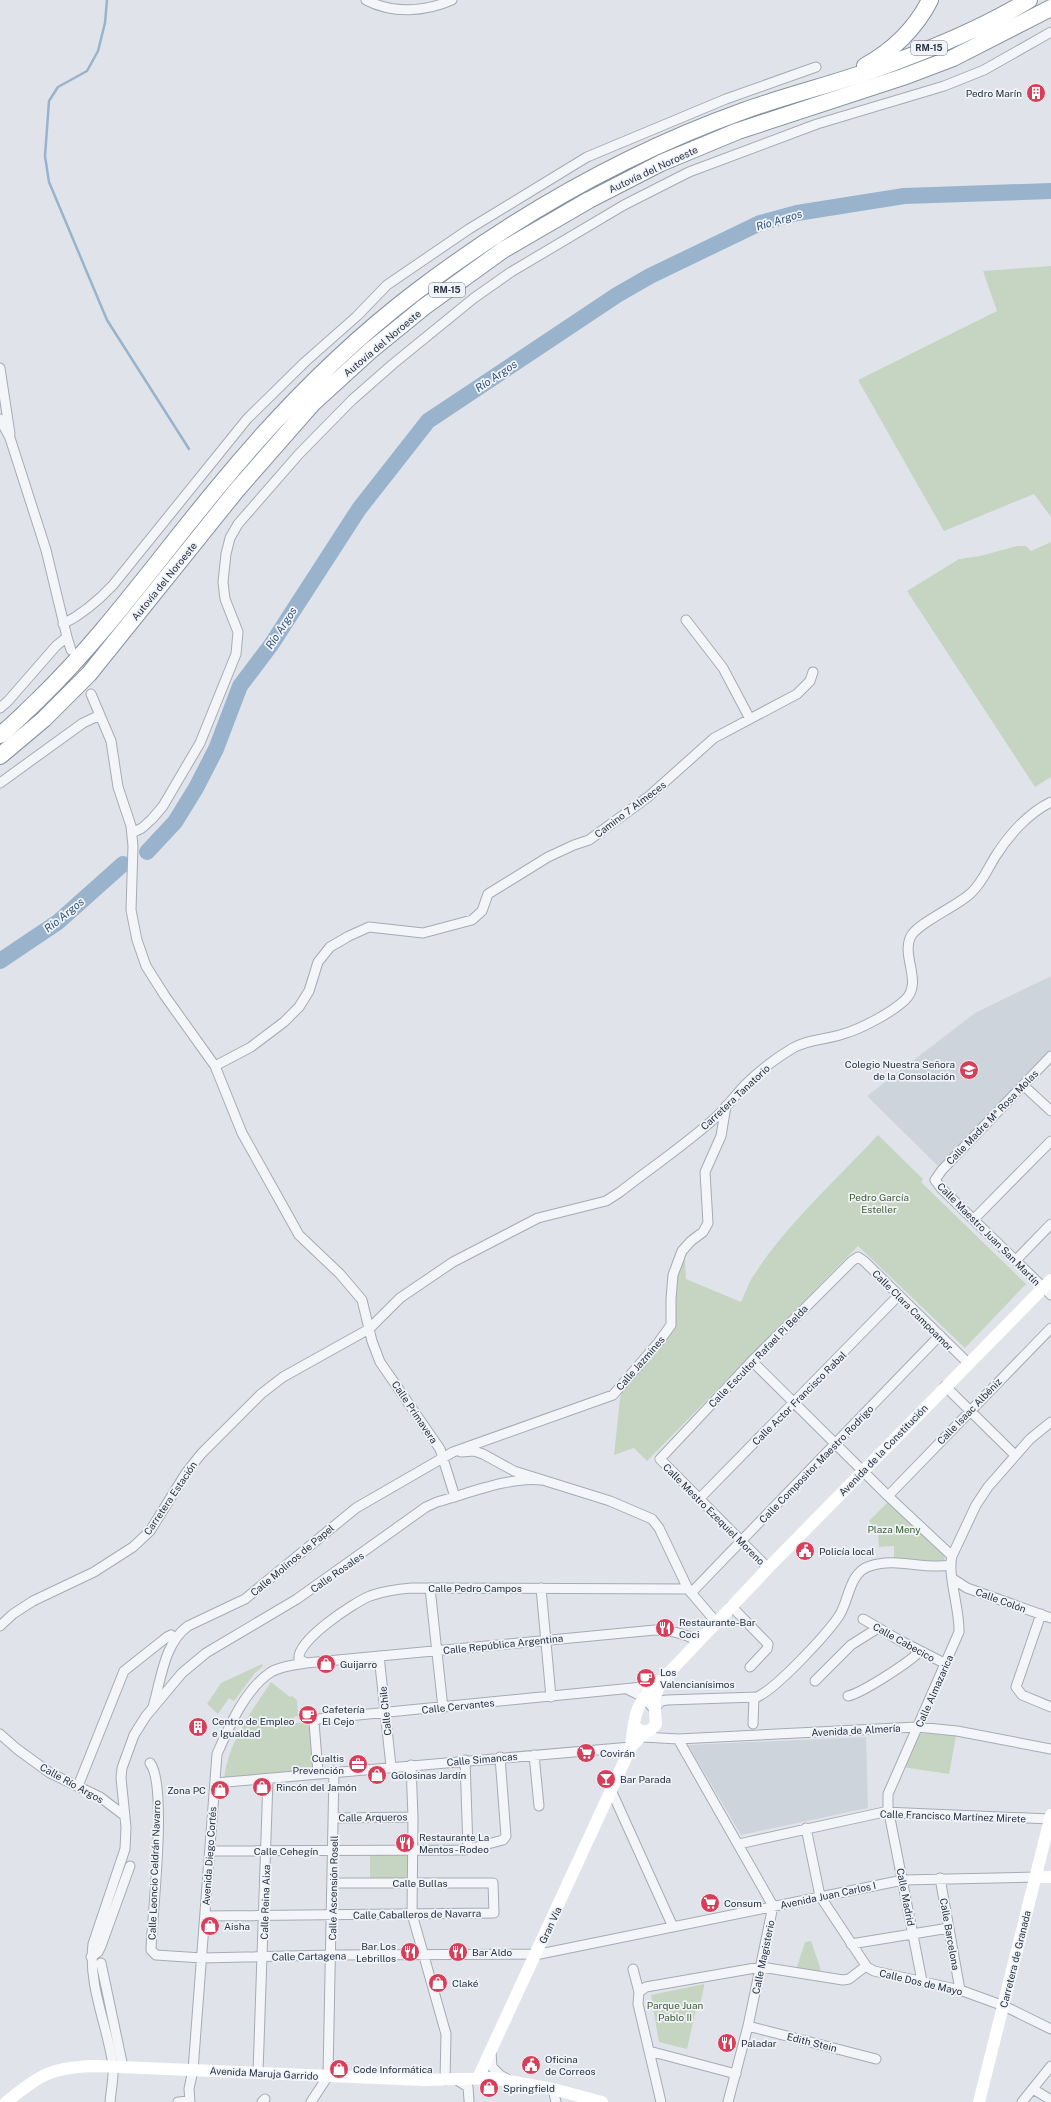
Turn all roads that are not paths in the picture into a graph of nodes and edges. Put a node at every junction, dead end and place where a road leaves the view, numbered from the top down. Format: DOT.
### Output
graph roads {
  1 [pos="366,0"];
  2 [pos="452,0"];
  3 [pos="930,0"];
  4 [pos="1030,0"];
  5 [pos="1051,2"];
  6 [pos="1051,8"];
  7 [pos="1031,17"];
  8 [pos="1051,32"];
  9 [pos="816,67"];
  10 [pos="825,85"];
  11 [pos="0,368"];
  12 [pos="0,419"];
  13 [pos="10,438"];
  14 [pos="686,620"];
  15 [pos="64,624"];
  16 [pos="67,637"];
  17 [pos="72,650"];
  18 [pos="813,672"];
  19 [pos="91,694"];
  20 [pos="0,708"];
  21 [pos="100,715"];
  22 [pos="750,719"];
  23 [pos="0,736"];
  24 [pos="0,756"];
  25 [pos="0,783"];
  26 [pos="1051,802"];
  27 [pos="132,833"];
  28 [pos="1051,1056"];
  29 [pos="215,1066"];
  30 [pos="1023,1085"];
  31 [pos="726,1106"];
  32 [pos="1051,1111"];
  33 [pos="1051,1141"];
  34 [pos="936,1180"];
  35 [pos="974,1219"];
  36 [pos="1051,1224"];
  37 [pos="858,1257"];
  38 [pos="1016,1260"];
  39 [pos="1048,1288"];
  40 [pos="898,1296"];
  41 [pos="1051,1328"];
  42 [pos="369,1329"];
  43 [pos="940,1335"];
  44 [pos="752,1361"];
  45 [pos="968,1363"];
  46 [pos="945,1386"];
  47 [pos="794,1403"];
  48 [pos="970,1410"];
  49 [pos="1051,1422"];
  50 [pos="484,1440"];
  51 [pos="837,1444"];
  52 [pos="453,1452"];
  53 [pos="441,1454"];
  54 [pos="1015,1454"];
  55 [pos="489,1457"];
  56 [pos="660,1459"];
  57 [pos="509,1468"];
  58 [pos="864,1471"];
  59 [pos="542,1480"];
  60 [pos="508,1483"];
  61 [pos="888,1496"];
  62 [pos="455,1497"];
  63 [pos="698,1499"];
  64 [pos="742,1540"];
  65 [pos="952,1561"];
  66 [pos="768,1568"];
  67 [pos="953,1579"];
  68 [pos="430,1588"];
  69 [pos="541,1588"];
  70 [pos="690,1591"];
  71 [pos="731,1606"];
  72 [pos="1041,1614"];
  73 [pos="1051,1618"];
  74 [pos="863,1619"];
  75 [pos="716,1622"];
  76 [pos="0,1626"];
  77 [pos="878,1628"];
  78 [pos="174,1639"];
  79 [pos="546,1640"];
  80 [pos="698,1641"];
  81 [pos="437,1650"];
  82 [pos="920,1651"];
  83 [pos="379,1656"];
  84 [pos="306,1663"];
  85 [pos="946,1664"];
  86 [pos="750,1667"];
  87 [pos="815,1681"];
  88 [pos="658,1682"];
  89 [pos="627,1689"];
  90 [pos="848,1696"];
  91 [pos="551,1697"];
  92 [pos="643,1697"];
  93 [pos="754,1697"];
  94 [pos="153,1707"];
  95 [pos="1051,1707"];
  96 [pos="443,1708"];
  97 [pos="654,1711"];
  98 [pos="386,1713"];
  99 [pos="635,1716"];
  100 [pos="753,1724"];
  101 [pos="917,1727"];
  102 [pos="0,1734"];
  103 [pos="645,1739"];
  104 [pos="678,1739"];
  105 [pos="1051,1749"];
  106 [pos="534,1754"];
  107 [pos="500,1757"];
  108 [pos="465,1760"];
  109 [pos="150,1763"];
  110 [pos="411,1765"];
  111 [pos="391,1766"];
  112 [pos="334,1772"];
  113 [pos="318,1773"];
  114 [pos="268,1779"];
  115 [pos="215,1783"];
  116 [pos="78,1786"];
  117 [pos="611,1790"];
  118 [pos="539,1806"];
  119 [pos="889,1812"];
  120 [pos="125,1816"];
  121 [pos="413,1817"];
  122 [pos="1050,1817"];
  123 [pos="334,1818"];
  124 [pos="806,1828"];
  125 [pos="739,1844"];
  126 [pos="468,1849"];
  127 [pos="413,1850"];
  128 [pos="267,1851"];
  129 [pos="333,1851"];
  130 [pos="210,1852"];
  131 [pos="130,1866"];
  132 [pos="1036,1877"];
  133 [pos="1051,1877"];
  134 [pos="940,1878"];
  135 [pos="903,1880"];
  136 [pos="333,1883"];
  137 [pos="412,1883"];
  138 [pos="820,1896"];
  139 [pos="494,1899"];
  140 [pos="773,1906"];
  141 [pos="412,1914"];
  142 [pos="331,1915"];
  143 [pos="205,1916"];
  144 [pos="264,1916"];
  145 [pos="673,1927"];
  146 [pos="548,1928"];
  147 [pos="949,1928"];
  148 [pos="913,1935"];
  149 [pos="851,1944"];
  150 [pos="560,1951"];
  151 [pos="332,1955"];
  152 [pos="425,1955"];
  153 [pos="535,1955"];
  154 [pos="513,1956"];
  155 [pos="91,1957"];
  156 [pos="263,1957"];
  157 [pos="202,1958"];
  158 [pos="101,1963"];
  159 [pos="866,1966"];
  160 [pos="761,1967"];
  161 [pos="633,1969"];
  162 [pos="524,1978"];
  163 [pos="922,1981"];
  164 [pos="960,1990"];
  165 [pos="639,1992"];
  166 [pos="1004,2006"];
  167 [pos="748,2026"];
  168 [pos="1051,2029"];
  169 [pos="491,2050"];
  170 [pos="649,2051"];
  171 [pos="876,2059"];
  172 [pos="1051,2066"];
  173 [pos="118,2067"];
  174 [pos="193,2070"];
  175 [pos="258,2073"];
  176 [pos="736,2074"];
  177 [pos="328,2076"];
  178 [pos="478,2078"];
  179 [pos="445,2080"];
  180 [pos="457,2080"];
  181 [pos="510,2080"];
  182 [pos="553,2089"];
  183 [pos="1033,2089"];
  184 [pos="1051,2100"];
  185 [pos="190,2101"];
  186 [pos="469,2101"];
  187 [pos="660,2101"];
  188 [pos="6,2102"];
  189 [pos="110,2102"];
  190 [pos="178,2102"];
  191 [pos="311,2102"];
  192 [pos="556,2102"];
  193 [pos="602,2102"];
  194 [pos="728,2102"];
  195 [pos="979,2102"];
  196 [pos="1022,2102"];
  1 -- 2 [label="street"];
  3 -- 10 [label="highway"];
  4 -- 10 [label="highway, RM-15"];
  5 -- 7 [label="highway, RM-15"];
  6 -- 7 [label="highway"];
  7 -- 24 [label="highway, Autovía del Noroeste / RM-15"];
  8 -- 27 [label="street"];
  9 -- 15 [label="street"];
  10 -- 23 [label="highway, Autovía del Noroeste / RM-15"];
  11 -- 13 [label="street"];
  12 -- 13 [label="street"];
  13 -- 15 [label="street"];
  14 -- 22 [label="street"];
  15 -- 16 [label="street"];
  16 -- 17 [label="street"];
  16 -- 20 [label="street"];
  18 -- 22 [label="street, Camino 7 Almeces"];
  19 -- 21 [label="street, Calle Primavera"];
  21 -- 25 [label="street"];
  21 -- 27 [label="street, Calle Primavera"];
  22 -- 29 [label="street, Camino 7 Almeces"];
  26 -- 31 [label="street, Carretera Tanatorio"];
  27 -- 29 [label="street, Calle Primavera"];
  28 -- 30 [label="street, Calle Madre Mª Rosa Molas"];
  29 -- 42 [label="street, Calle Primavera"];
  30 -- 32 [label="street"];
  30 -- 34 [label="street, Calle Madre Mª Rosa Molas"];
  31 -- 42 [label="street, Carretera Tanatorio"];
  31 -- 50 [label="street, Calle Jazmines"];
  33 -- 35 [label="street"];
  34 -- 35 [label="street, Calle Maestro Juan San Martín"];
  35 -- 38 [label="street, Calle Maestro Juan San Martín"];
  36 -- 38 [label="street"];
  37 -- 40 [label="street, Calle Clara Campoamor"];
  37 -- 44 [label="street, Calle Escultor Rafael Pi Belda"];
  38 -- 39 [label="street, Calle Maestro Juan San Martín"];
  39 -- 45 [label="street, Avenida de la Constitución"];
  40 -- 43 [label="street, Calle Clara Campoamor"];
  40 -- 47 [label="street, Calle Actor Francisco Rabal"];
  41 -- 48 [label="street, Calle Isaac Albéniz"];
  42 -- 53 [label="street, Calle Primavera"];
  42 -- 76 [label="street, Carretera Estación"];
  43 -- 45 [label="street, Calle Clara Campoamor"];
  43 -- 51 [label="street, Calle Compositor Maestro Rodrigo"];
  44 -- 47 [label="street"];
  44 -- 56 [label="street, Calle Escultor Rafael Pi Belda"];
  45 -- 46 [label="street, Avenida de la Constitución"];
  46 -- 48 [label="street"];
  46 -- 58 [label="street, Avenida de la Constitución"];
  47 -- 51 [label="street"];
  47 -- 63 [label="street, Calle Actor Francisco Rabal"];
  48 -- 54 [label="street"];
  48 -- 61 [label="street, Calle Isaac Albéniz"];
  49 -- 54 [label="street"];
  50 -- 52 [label="street, Calle Jazmines"];
  50 -- 55 [label="street"];
  51 -- 58 [label="street"];
  51 -- 64 [label="street, Calle Compositor Maestro Rodrigo"];
  52 -- 53 [label="street, Calle Molinos de Papel"];
  52 -- 55 [label="street"];
  53 -- 62 [label="street, Calle Primavera"];
  53 -- 78 [label="street, Calle Molinos de Papel"];
  54 -- 65 [label="street"];
  55 -- 57 [label="street"];
  56 -- 63 [label="street, Calle Mestro Ezequiel Moreno"];
  57 -- 59 [label="street"];
  57 -- 60 [label="street"];
  58 -- 61 [label="street"];
  58 -- 66 [label="street, Avenida de la Constitución"];
  59 -- 60 [label="street, Calle Rosales"];
  59 -- 70 [label="street"];
  60 -- 62 [label="street, Calle Rosales"];
  61 -- 65 [label="street"];
  62 -- 94 [label="street, Calle Rosales"];
  63 -- 64 [label="street, Calle Mestro Ezequiel Moreno"];
  64 -- 66 [label="street, Calle Mestro Ezequiel Moreno"];
  64 -- 70 [label="street, Calle Compositor Maestro Rodrigo"];
  65 -- 67 [label="street, Calle Almazarica"];
  65 -- 93 [label="street"];
  66 -- 71 [label="street, Avenida de la Constitución"];
  67 -- 72 [label="street, Calle Colón"];
  67 -- 85 [label="street, Calle Almazarica"];
  68 -- 69 [label="street, Calle Pedro Campos"];
  68 -- 81 [label="street"];
  68 -- 84 [label="street, Calle Pedro Campos"];
  69 -- 70 [label="street, Calle Pedro Campos"];
  69 -- 79 [label="street"];
  70 -- 75 [label="street"];
  71 -- 75 [label="street, Avenida de la Constitución"];
  71 -- 86 [label="street"];
  72 -- 73 [label="street, Calle Colón"];
  72 -- 95 [label="street"];
  74 -- 77 [label="street, Calle Cabecico"];
  75 -- 80 [label="street, Avenida de la Constitución"];
  77 -- 82 [label="street, Calle Cabecico"];
  77 -- 87 [label="street"];
  78 -- 94 [label="street"];
  78 -- 116 [label="street"];
  79 -- 80 [label="street, Calle República Argentina"];
  79 -- 81 [label="street, Calle República Argentina"];
  79 -- 91 [label="street"];
  80 -- 88 [label="street, Avenida de la Constitución"];
  81 -- 83 [label="street, Calle República Argentina"];
  81 -- 96 [label="street"];
  82 -- 85 [label="street, Calle Cabecico"];
  82 -- 90 [label="street"];
  83 -- 84 [label="street, Calle República Argentina"];
  83 -- 98 [label="street, Calle Chile"];
  84 -- 115 [label="street, Avenida Diego Cortés"];
  85 -- 101 [label="street, Calle Almazarica"];
  88 -- 89 [label="street, Calle Cervantes"];
  88 -- 92 [label="street, Avenida de la Constitución"];
  88 -- 97 [label="street"];
  89 -- 91 [label="street, Calle Cervantes"];
  89 -- 92 [label="street"];
  91 -- 96 [label="street, Calle Cervantes"];
  92 -- 97 [label="street"];
  92 -- 99 [label="street, Avenida de la Constitución"];
  93 -- 97 [label="street"];
  93 -- 100 [label="street"];
  94 -- 120 [label="street"];
  96 -- 98 [label="street, Calle Cervantes"];
  97 -- 99 [label="street"];
  97 -- 103 [label="street"];
  98 -- 111 [label="street, Calle Chile"];
  98 -- 113 [label="street, Calle Cervantes"];
  99 -- 103 [label="street"];
  99 -- 103 [label="street"];
  101 -- 104 [label="street, Avenida de Almería"];
  101 -- 105 [label="street, Avenida de Almería"];
  101 -- 119 [label="street, Calle Almazarica"];
  102 -- 116 [label="street, Calle Río Argos"];
  103 -- 104 [label="street, Avenida de Almería"];
  103 -- 106 [label="street, Calle Simancas"];
  103 -- 117 [label="street, Gran Vía"];
  104 -- 125 [label="street, Calle Magisterio"];
  106 -- 107 [label="street, Calle Simancas"];
  106 -- 118 [label="street"];
  107 -- 108 [label="street, Calle Simancas"];
  107 -- 126 [label="street, Calle Cehegín"];
  108 -- 110 [label="street, Calle Simancas"];
  108 -- 126 [label="street"];
  109 -- 157 [label="street, Calle Leoncio Celdrán Navarro"];
  110 -- 111 [label="street, Calle Simancas"];
  110 -- 121 [label="street"];
  111 -- 112 [label="street, Calle Simancas"];
  112 -- 113 [label="street, Calle Simancas"];
  112 -- 123 [label="street, Calle Ascensión Rosell"];
  113 -- 114 [label="street, Calle Simancas"];
  114 -- 115 [label="street, Calle Simancas"];
  114 -- 128 [label="street, Calle Reina Aixa"];
  115 -- 130 [label="street, Avenida Diego Cortés"];
  116 -- 120 [label="street, Calle Río Argos"];
  117 -- 145 [label="street"];
  117 -- 146 [label="street, Gran Vía"];
  119 -- 122 [label="street, Calle Francisco Martínez Mirete"];
  119 -- 124 [label="street, Calle Francisco Martínez Mirete"];
  119 -- 135 [label="street, Calle Madrid"];
  120 -- 155 [label="street"];
  121 -- 123 [label="street, Calle Arqueros"];
  121 -- 127 [label="street"];
  122 -- 132 [label="street, Carretera de Granada"];
  123 -- 129 [label="street, Calle Ascensión Rosell"];
  124 -- 125 [label="street, Calle Francisco Martínez Mirete"];
  124 -- 138 [label="street"];
  125 -- 140 [label="street, Calle Magisterio"];
  126 -- 127 [label="street, Calle Cehegín"];
  127 -- 129 [label="street, Calle Cehegín"];
  127 -- 137 [label="street"];
  128 -- 129 [label="street, Calle Cehegín"];
  128 -- 130 [label="street, Calle Cehegín"];
  128 -- 144 [label="street, Calle Reina Aixa"];
  129 -- 136 [label="street, Calle Ascensión Rosell"];
  130 -- 143 [label="street, Avenida Diego Cortés"];
  131 -- 155 [label="street"];
  132 -- 133 [label="street, Avenida Juan Carlos I"];
  132 -- 134 [label="street, Avenida Juan Carlos I"];
  132 -- 166 [label="street, Carretera de Granada"];
  134 -- 135 [label="street, Avenida Juan Carlos I"];
  134 -- 147 [label="street, Calle Barcelona"];
  135 -- 138 [label="street, Avenida Juan Carlos I"];
  135 -- 148 [label="street, Calle Madrid"];
  136 -- 137 [label="street, Calle Bullas"];
  136 -- 142 [label="street, Calle Ascensión Rosell"];
  137 -- 139 [label="street, Calle Bullas"];
  137 -- 141 [label="street"];
  138 -- 140 [label="street, Avenida Juan Carlos I"];
  138 -- 149 [label="street"];
  139 -- 141 [label="street, Calle Caballeros de Navarra"];
  140 -- 145 [label="street, Avenida Juan Carlos I"];
  140 -- 160 [label="street, Calle Magisterio"];
  141 -- 142 [label="street, Calle Caballeros de Navarra"];
  141 -- 152 [label="street"];
  142 -- 144 [label="street, Calle Caballeros de Navarra"];
  142 -- 151 [label="street, Calle Ascensión Rosell"];
  143 -- 144 [label="street, Calle Caballeros de Navarra"];
  143 -- 157 [label="street, Avenida Diego Cortés"];
  144 -- 156 [label="street, Calle Reina Aixa"];
  145 -- 150 [label="street, Avenida Juan Carlos I"];
  146 -- 150 [label="street"];
  146 -- 153 [label="street, Gran Vía"];
  147 -- 148 [label="street"];
  147 -- 164 [label="street, Calle Barcelona"];
  148 -- 149 [label="street"];
  148 -- 163 [label="street, Calle Madrid"];
  149 -- 159 [label="street"];
  150 -- 153 [label="street, Avenida Juan Carlos I"];
  151 -- 152 [label="street, Calle Cartagena"];
  151 -- 156 [label="street, Calle Cartagena"];
  151 -- 177 [label="street, Calle Ascensión Rosell"];
  152 -- 154 [label="street, Calle Cartagena"];
  152 -- 179 [label="street"];
  153 -- 154 [label="street, Calle Cartagena"];
  153 -- 162 [label="street, Gran Vía"];
  154 -- 162 [label="street"];
  155 -- 173 [label="street"];
  156 -- 157 [label="street, Calle Cartagena"];
  156 -- 175 [label="street, Calle Reina Aixa"];
  157 -- 174 [label="street, Avenida Diego Cortés"];
  158 -- 173 [label="street"];
  159 -- 160 [label="street"];
  159 -- 163 [label="street, Calle Dos de Mayo"];
  160 -- 165 [label="street"];
  160 -- 167 [label="street, Calle Magisterio"];
  161 -- 165 [label="street"];
  162 -- 169 [label="street, Gran Vía"];
  163 -- 164 [label="street, Calle Dos de Mayo"];
  164 -- 166 [label="street, Calle Dos de Mayo"];
  165 -- 170 [label="street"];
  166 -- 168 [label="street, Calle Dos de Mayo"];
  166 -- 195 [label="street, Carretera de Granada"];
  167 -- 171 [label="street, Edith Stein"];
  167 -- 176 [label="street, Calle Magisterio"];
  169 -- 178 [label="street, Gran Vía"];
  169 -- 181 [label="street"];
  170 -- 176 [label="street"];
  170 -- 187 [label="street"];
  172 -- 183 [label="street"];
  173 -- 174 [label="street, Avenida Maruja Garrido"];
  173 -- 188 [label="street, Avenida Maruja Garrido"];
  173 -- 189 [label="street"];
  174 -- 175 [label="street, Avenida Maruja Garrido"];
  174 -- 185 [label="street, Avenida Diego Cortés"];
  175 -- 177 [label="street, Avenida Maruja Garrido"];
  176 -- 194 [label="street, Calle Magisterio"];
  177 -- 179 [label="street, Avenida Maruja Garrido"];
  177 -- 191 [label="street"];
  178 -- 180 [label="street, Avenida Maruja Garrido"];
  178 -- 181 [label="street, Avenida Maruja Garrido"];
  178 -- 186 [label="street, Gran Vía"];
  179 -- 180 [label="street, Avenida Maruja Garrido"];
  180 -- 186 [label="street"];
  181 -- 182 [label="street, Avenida Maruja Garrido"];
  182 -- 192 [label="street"];
  182 -- 193 [label="street, Avenida Maruja Garrido"];
  183 -- 184 [label="street"];
  183 -- 196 [label="street"];
  185 -- 190 [label="street"];
}
